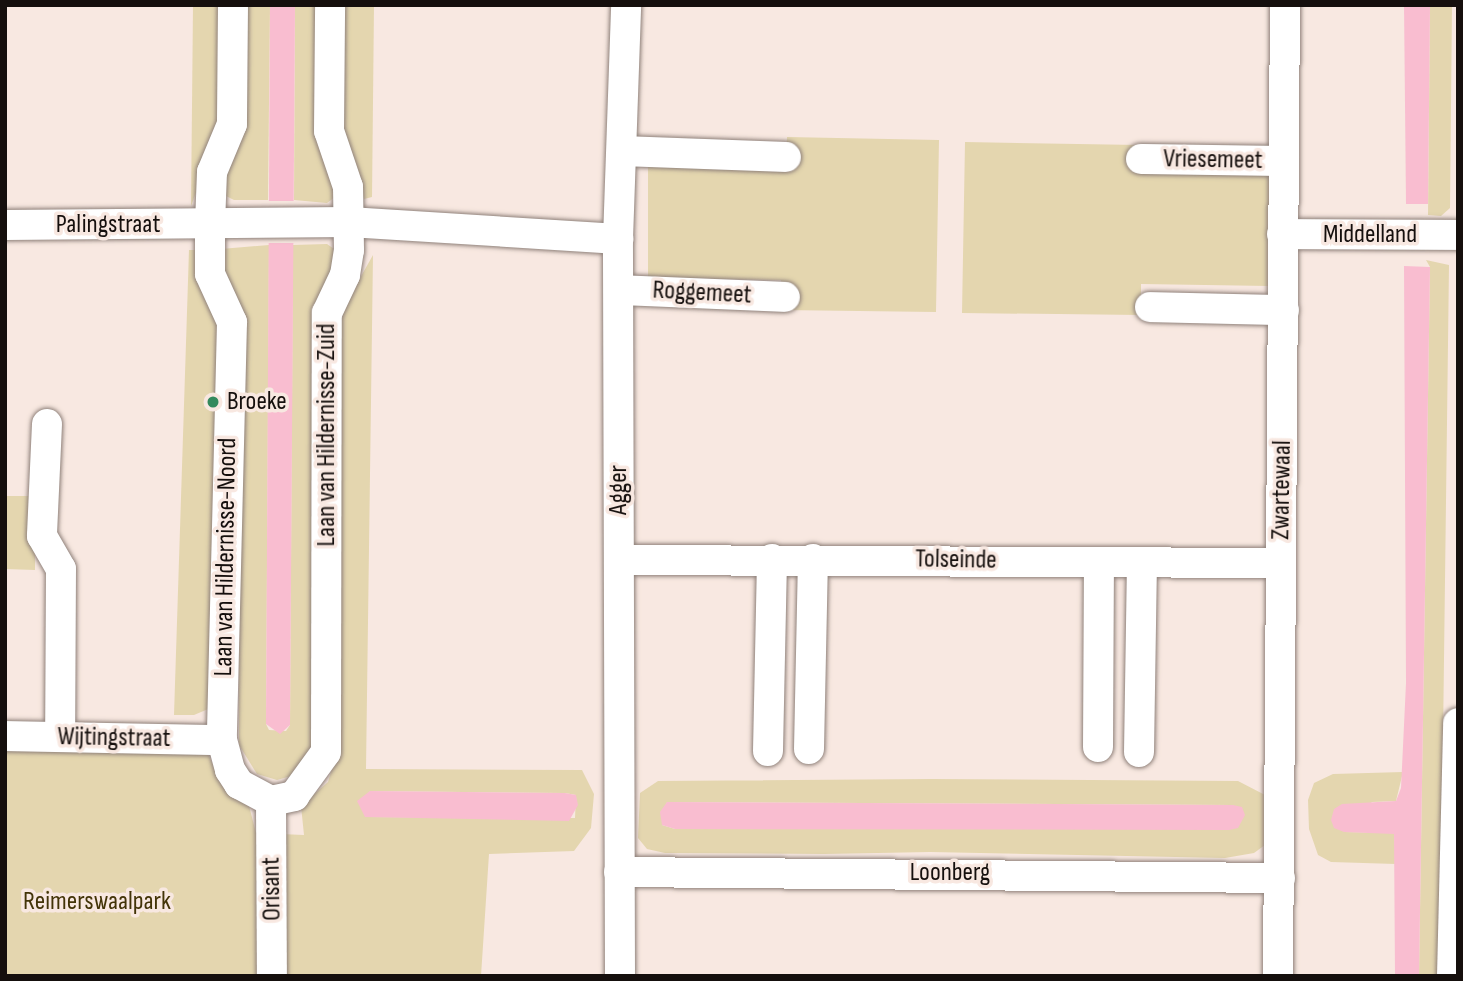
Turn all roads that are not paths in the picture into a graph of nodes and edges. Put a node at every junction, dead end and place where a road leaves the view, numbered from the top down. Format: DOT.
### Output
graph roads {
  1 [pos="233,5"];
  2 [pos="330,5"];
  3 [pos="626,5"];
  4 [pos="1286,5"];
  5 [pos="623,151"];
  6 [pos="786,157"];
  7 [pos="1141,159"];
  8 [pos="1284,161"];
  9 [pos="349,222"];
  10 [pos="210,223"];
  11 [pos="5,225"];
  12 [pos="1282,234"];
  13 [pos="1458,235"];
  14 [pos="618,239"];
  15 [pos="619,290"];
  16 [pos="785,297"];
  17 [pos="1150,307"];
  18 [pos="1284,310"];
  19 [pos="47,424"];
  20 [pos="772,559"];
  21 [pos="813,559"];
  22 [pos="619,560"];
  23 [pos="1099,562"];
  24 [pos="1142,562"];
  25 [pos="1281,563"];
  26 [pos="1458,723"];
  27 [pos="5,736"];
  28 [pos="60,737"];
  29 [pos="222,740"];
  30 [pos="1098,747"];
  31 [pos="809,749"];
  32 [pos="768,751"];
  33 [pos="1139,752"];
  34 [pos="271,801"];
  35 [pos="1457,823"];
  36 [pos="619,872"];
  37 [pos="1280,878"];
  38 [pos="272,976"];
  39 [pos="620,976"];
  40 [pos="1278,976"];
  41 [pos="1452,976"];
  1 -- 10 [label="street, Laan van Hildernisse-Noord"];
  2 -- 9 [label="street, Laan van Hildernisse-Zuid"];
  3 -- 5 [label="street, Agger"];
  4 -- 8 [label="street, Zwartewaal"];
  5 -- 6 [label="street"];
  5 -- 14 [label="street, Agger"];
  7 -- 8 [label="street, Vriesemeet"];
  8 -- 12 [label="street, Zwartewaal"];
  9 -- 10 [label="street"];
  9 -- 14 [label="street"];
  9 -- 34 [label="street, Laan van Hildernisse-Zuid"];
  10 -- 11 [label="street, Palingstraat"];
  10 -- 29 [label="street, Laan van Hildernisse-Noord"];
  12 -- 13 [label="street, Middelland"];
  12 -- 18 [label="street, Zwartewaal"];
  14 -- 15 [label="street, Agger"];
  15 -- 16 [label="street, Roggemeet"];
  15 -- 22 [label="street, Agger"];
  17 -- 18 [label="street"];
  18 -- 25 [label="street, Zwartewaal"];
  19 -- 28 [label="street"];
  20 -- 21 [label="street, Tolseinde"];
  20 -- 22 [label="street, Tolseinde"];
  20 -- 32 [label="street"];
  21 -- 23 [label="street, Tolseinde"];
  21 -- 31 [label="street"];
  22 -- 36 [label="street, Agger"];
  23 -- 24 [label="street, Tolseinde"];
  23 -- 30 [label="street"];
  24 -- 25 [label="street, Tolseinde"];
  24 -- 33 [label="street"];
  25 -- 37 [label="street, Zwartewaal"];
  26 -- 35 [label="street"];
  27 -- 28 [label="street, Wijtingstraat"];
  28 -- 29 [label="street, Wijtingstraat"];
  29 -- 34 [label="street, Laan van Hildernisse-Noord"];
  34 -- 38 [label="street, Orisant"];
  35 -- 41 [label="street"];
  36 -- 37 [label="street, Loonberg"];
  36 -- 39 [label="street, Agger"];
  37 -- 40 [label="street, Zwartewaal"];
}
